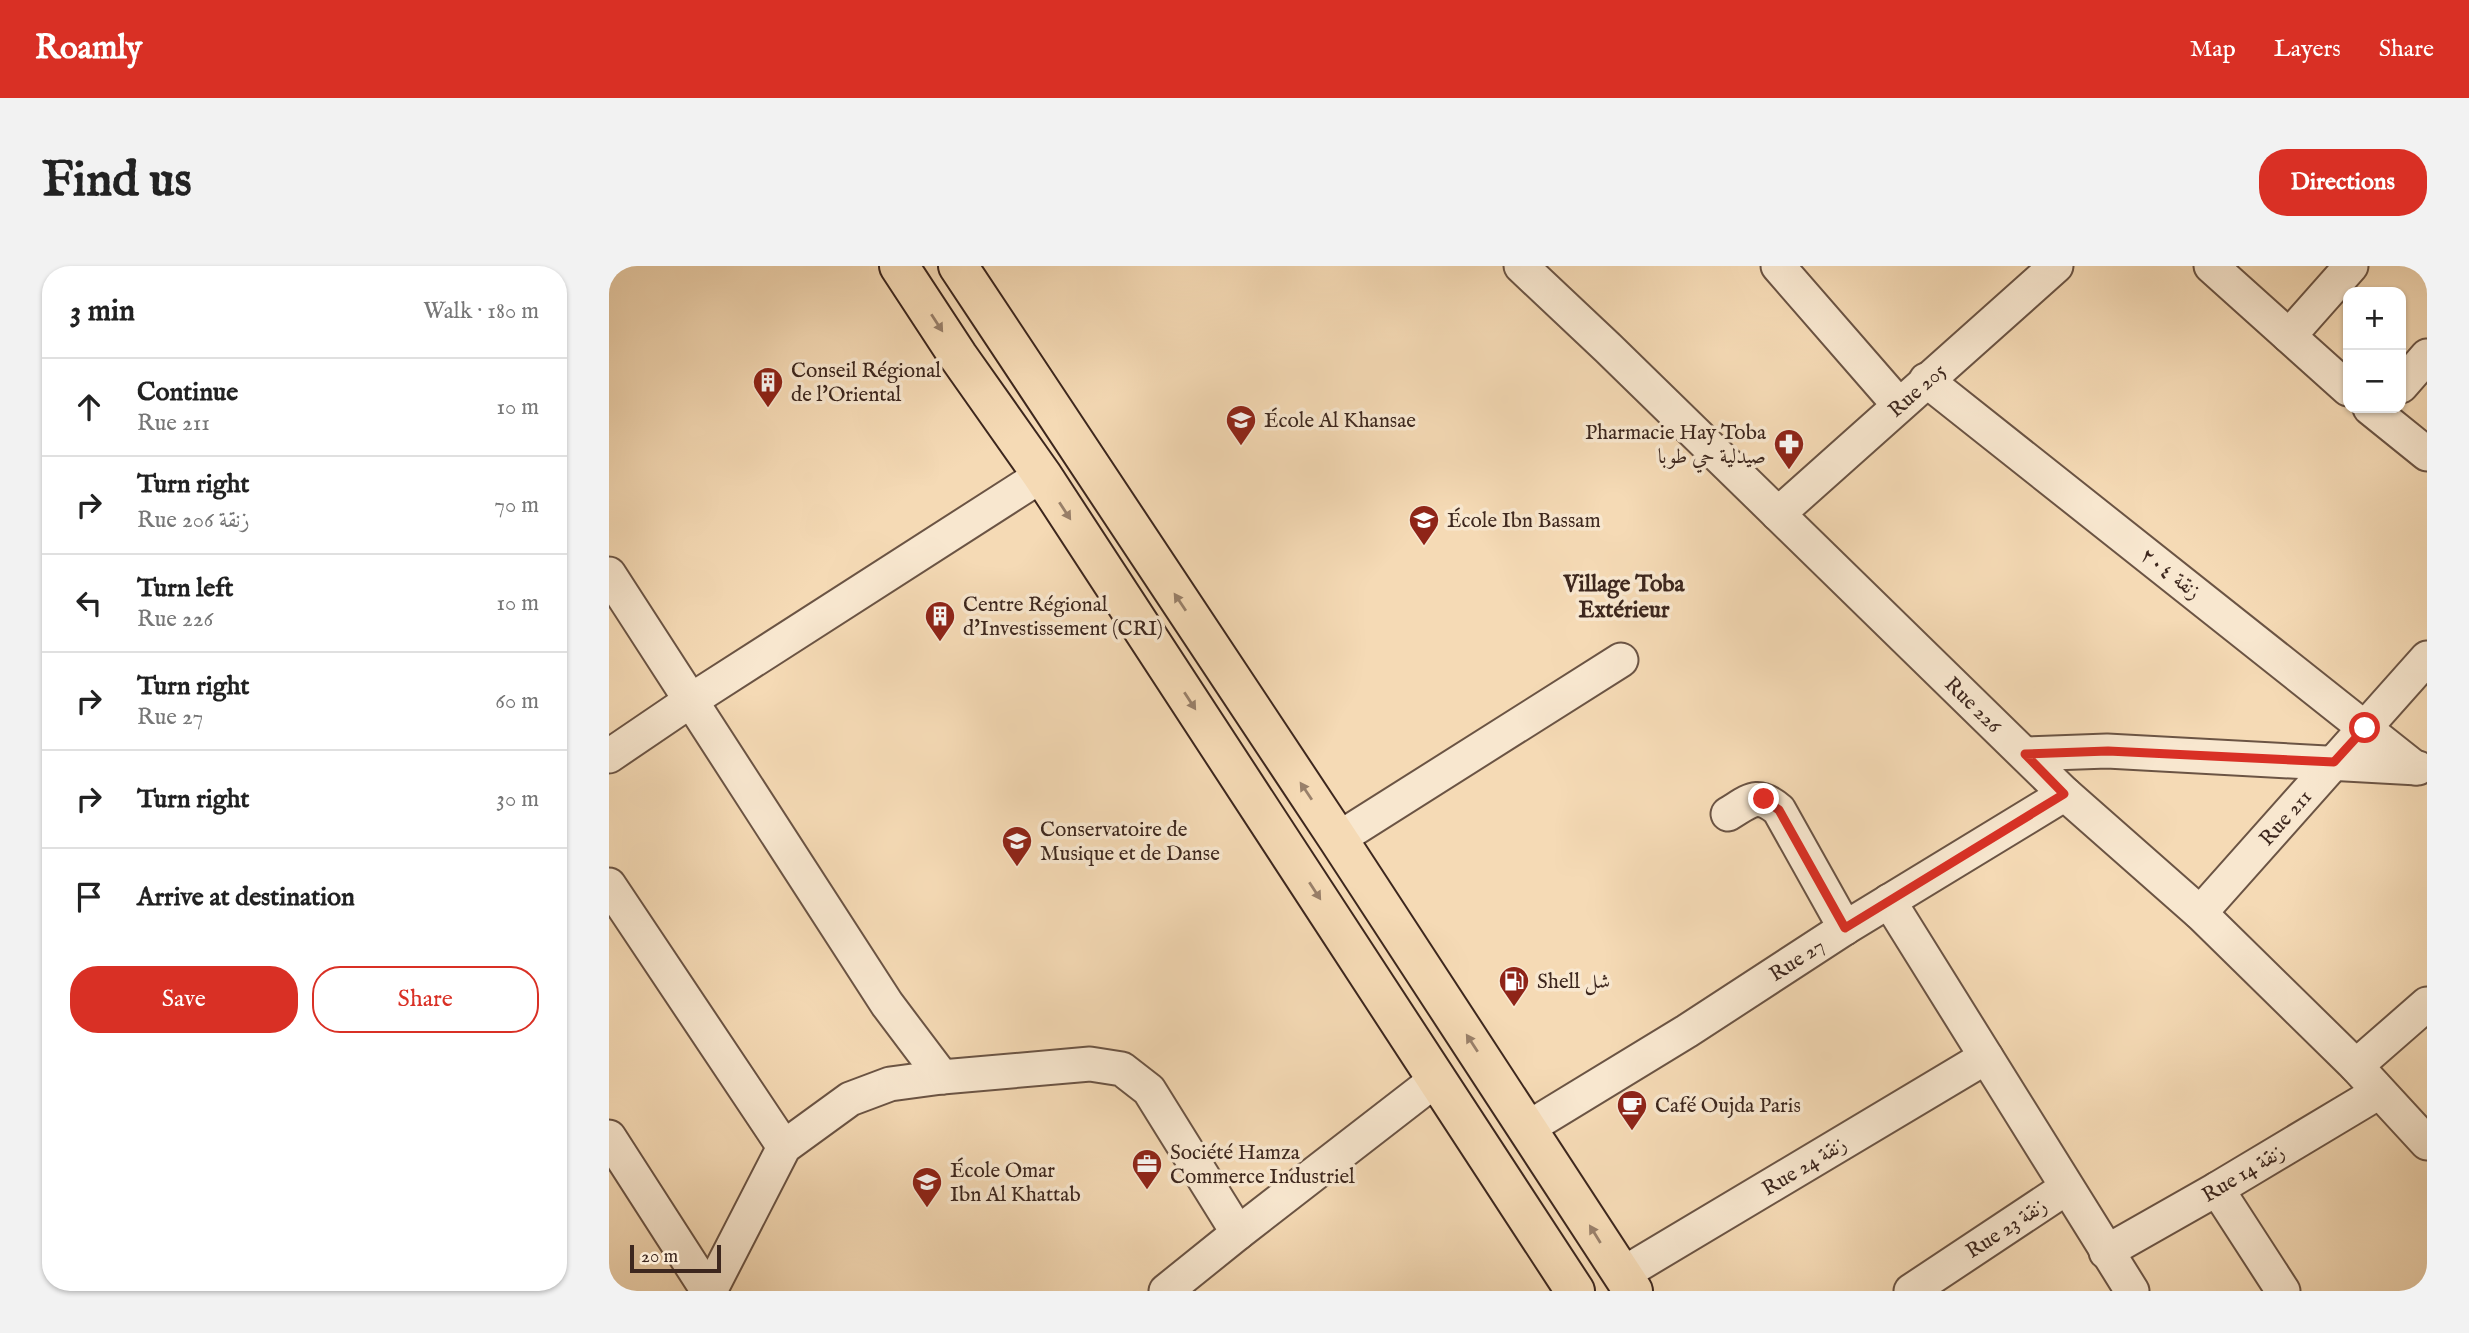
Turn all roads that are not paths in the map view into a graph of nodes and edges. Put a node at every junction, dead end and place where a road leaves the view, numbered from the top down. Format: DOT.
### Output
graph roads {
  1 [pos="899,266"];
  2 [pos="958,266"];
  3 [pos="1521,266"];
  4 [pos="1778,266"];
  5 [pos="2056,266"];
  6 [pos="2211,266"];
  7 [pos="2351,266"];
  8 [pos="2289,336"];
  9 [pos="2427,356"];
  10 [pos="1926,380"];
  11 [pos="2406,380"];
  12 [pos="2343,385"];
  13 [pos="1899,405"];
  14 [pos="2379,413"];
  15 [pos="2427,454"];
  16 [pos="1042,475"];
  17 [pos="1778,514"];
  18 [pos="609,574"];
  19 [pos="2427,658"];
  20 [pos="1621,660"];
  21 [pos="690,701"];
  22 [pos="2365,728"];
  23 [pos="2025,754"];
  24 [pos="609,756"];
  25 [pos="2334,762"];
  26 [pos="2421,769"];
  27 [pos="2064,794"];
  28 [pos="1728,814"];
  29 [pos="1338,839"];
  30 [pos="609,885"];
  31 [pos="1889,901"];
  32 [pos="2200,913"];
  33 [pos="1845,928"];
  34 [pos="2427,1004"];
  35 [pos="1986,1057"];
  36 [pos="2356,1066"];
  37 [pos="943,1077"];
  38 [pos="1438,1078"];
  39 [pos="2379,1092"];
  40 [pos="1528,1128"];
  41 [pos="609,1137"];
  42 [pos="2427,1143"];
  43 [pos="784,1147"];
  44 [pos="2066,1188"];
  45 [pos="2217,1189"];
  46 [pos="1238,1233"];
  47 [pos="2106,1252"];
  48 [pos="1627,1283"];
  49 [pos="709,1291"];
  50 [pos="1166,1291"];
  51 [pos="1575,1291"];
  52 [pos="1911,1291"];
  53 [pos="2132,1291"];
  54 [pos="2283,1291"];
  1 -- 16 [label="main road, one-way"];
  29 -- 2 [label="main road, one-way"];
  3 -- 17 [label="street, Rue 226"];
  4 -- 13 [label="street"];
  5 -- 10 [label="street, Rue 205"];
  6 -- 8 [label="street"];
  7 -- 8 [label="street"];
  8 -- 12 [label="street"];
  9 -- 11 [label="street"];
  10 -- 13 [label="street, Rue 205"];
  10 -- 22 [label="street, زنقة ٢٠٤"];
  13 -- 17 [label="street, Rue 205"];
  14 -- 15 [label="street"];
  16 -- 21 [label="street"];
  16 -- 38 [label="main road, one-way"];
  17 -- 23 [label="street, Rue 226"];
  18 -- 21 [label="street"];
  19 -- 22 [label="street, Rue 211"];
  20 -- 29 [label="street"];
  21 -- 24 [label="street"];
  21 -- 37 [label="street"];
  22 -- 25 [label="street, Rue 211"];
  22 -- 26 [label="street, زنقة ٢٠٤"];
  23 -- 25 [label="street"];
  23 -- 27 [label="street, Rue 226"];
  25 -- 26 [label="street"];
  25 -- 32 [label="street, Rue 211"];
  27 -- 31 [label="street, Rue 27"];
  27 -- 32 [label="street, Rue 226"];
  28 -- 33 [label="street"];
  40 -- 29 [label="main road, one-way"];
  30 -- 43 [label="street"];
  31 -- 33 [label="street, Rue 27"];
  31 -- 35 [label="street"];
  32 -- 36 [label="street, Rue 226"];
  33 -- 40 [label="street, Rue 27"];
  34 -- 36 [label="street"];
  35 -- 44 [label="street"];
  35 -- 48 [label="street, Rue 24 زنقة"];
  36 -- 39 [label="street, Rue 226"];
  37 -- 43 [label="street"];
  37 -- 46 [label="street"];
  38 -- 46 [label="street"];
  38 -- 51 [label="main road"];
  39 -- 42 [label="street, Rue 226"];
  39 -- 45 [label="street, Rue 14 زنقة"];
  48 -- 40 [label="main road, one-way"];
  41 -- 49 [label="street"];
  43 -- 49 [label="street"];
  44 -- 47 [label="street"];
  44 -- 52 [label="street, Rue 23 زنقة"];
  45 -- 47 [label="street, Rue 14 زنقة"];
  45 -- 54 [label="street"];
  46 -- 50 [label="street"];
  47 -- 53 [label="street"];
}
